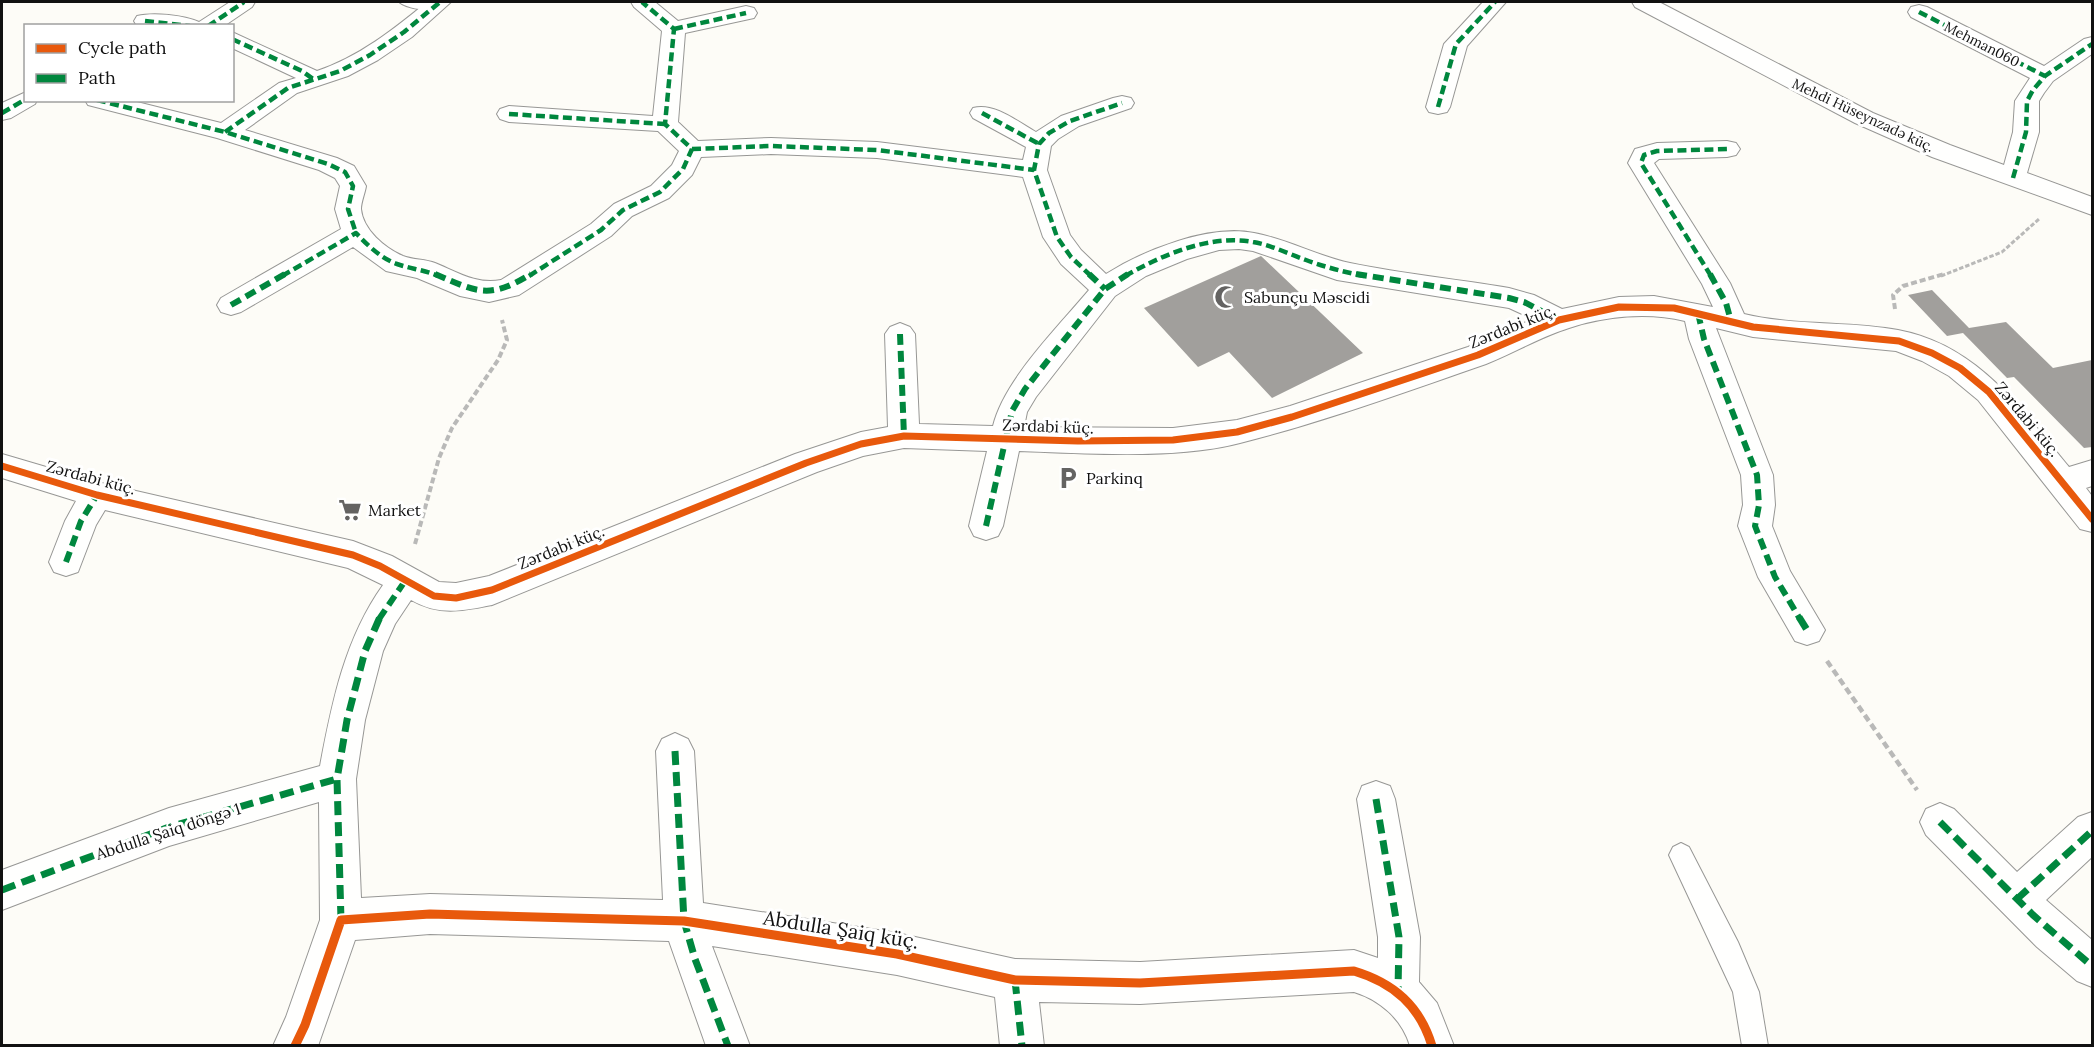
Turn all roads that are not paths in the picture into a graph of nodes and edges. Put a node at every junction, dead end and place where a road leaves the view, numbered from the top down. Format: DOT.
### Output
graph roads {
  1 [pos="244,2"];
  2 [pos="406,2"];
  3 [pos="642,2"];
  4 [pos="1495,2"];
  5 [pos="1643,2"];
  6 [pos="437,4"];
  7 [pos="1919,12"];
  8 [pos="746,13"];
  9 [pos="145,21"];
  10 [pos="172,24"];
  11 [pos="211,24"];
  12 [pos="674,29"];
  13 [pos="234,40"];
  14 [pos="2092,44"];
  15 [pos="2045,76"];
  16 [pos="313,80"];
  17 [pos="24,100"];
  18 [pos="105,102"];
  19 [pos="1122,103"];
  20 [pos="1438,107"];
  21 [pos="2,113"];
  22 [pos="982,113"];
  23 [pos="509,114"];
  24 [pos="665,124"];
  25 [pos="225,132"];
  26 [pos="1039,144"];
  27 [pos="692,149"];
  28 [pos="1727,149"];
  29 [pos="1034,170"];
  30 [pos="2013,178"];
  31 [pos="2092,206"];
  32 [pos="356,232"];
  33 [pos="1105,289"];
  34 [pos="231,305"];
  35 [pos="1698,313"];
  36 [pos="1559,320"];
  37 [pos="1731,321"];
  38 [pos="900,334"];
  39 [pos="904,436"];
  40 [pos="1005,438"];
  41 [pos="2,466"];
  42 [pos="2078,477"];
  43 [pos="98,495"];
  44 [pos="2092,519"];
  45 [pos="986,526"];
  46 [pos="66,562"];
  47 [pos="405,581"];
  48 [pos="1807,630"];
  49 [pos="675,751"];
  50 [pos="337,779"];
  51 [pos="1376,799"];
  52 [pos="1940,822"];
  53 [pos="2092,831"];
  54 [pos="1681,855"];
  55 [pos="2,890"];
  56 [pos="2017,899"];
  57 [pos="341,920"];
  58 [pos="684,921"];
  59 [pos="2092,966"];
  60 [pos="1015,980"];
  61 [pos="1398,991"];
  62 [pos="295,1046"];
  63 [pos="728,1046"];
  64 [pos="1022,1046"];
  65 [pos="1432,1046"];
  66 [pos="1755,1046"];
  1 -- 11 [label="street"];
  2 -- 6 [label="lane"];
  3 -- 12 [label="street"];
  4 -- 20 [label="street"];
  5 -- 30 [label="street, Mehdi Hüseynzadə küç."];
  6 -- 16 [label="street"];
  7 -- 15 [label="street, Mehman060"];
  8 -- 12 [label="street"];
  9 -- 10 [label="street"];
  12 -- 24 [label="street"];
  13 -- 16 [label="street"];
  14 -- 15 [label="street"];
  15 -- 30 [label="street"];
  16 -- 25 [label="street"];
  17 -- 21 [label="street"];
  18 -- 25 [label="street"];
  19 -- 26 [label="street"];
  22 -- 26 [label="street"];
  23 -- 24 [label="street"];
  24 -- 27 [label="street"];
  25 -- 32 [label="street"];
  26 -- 29 [label="street"];
  27 -- 29 [label="street"];
  27 -- 32 [label="street"];
  28 -- 37 [label="street"];
  29 -- 33 [label="street"];
  30 -- 31 [label="street, Mehdi Hüseynzadə küç."];
  32 -- 34 [label="street"];
  33 -- 36 [label="street"];
  33 -- 40 [label="street"];
  35 -- 36 [label="street, Zərdabi küç."];
  35 -- 37 [label="street, Zərdabi küç."];
  35 -- 48 [label="street"];
  36 -- 40 [label="street, Zərdabi küç."];
  37 -- 42 [label="street, Zərdabi küç."];
  38 -- 39 [label="street"];
  39 -- 40 [label="street, Zərdabi küç."];
  39 -- 47 [label="street, Zərdabi küç."];
  40 -- 45 [label="street"];
  41 -- 43 [label="street, Zərdabi küç."];
  42 -- 44 [label="street, Zərdabi küç."];
  43 -- 46 [label="street"];
  43 -- 47 [label="street, Zərdabi küç."];
  47 -- 50 [label="street"];
  49 -- 58 [label="street"];
  50 -- 55 [label="street, Abdulla Şaiq döngə 1"];
  50 -- 57 [label="street"];
  51 -- 61 [label="street"];
  52 -- 56 [label="street"];
  53 -- 56 [label="street"];
  54 -- 66 [label="lane"];
  56 -- 59 [label="street"];
  57 -- 58 [label="street, Abdulla Şaiq küç."];
  57 -- 62 [label="street"];
  58 -- 60 [label="street, Abdulla Şaiq küç."];
  58 -- 63 [label="street"];
  60 -- 61 [label="street, Abdulla Şaiq küç."];
  60 -- 64 [label="street"];
  61 -- 65 [label="street, Abdulla Şaiq küç."];
}
